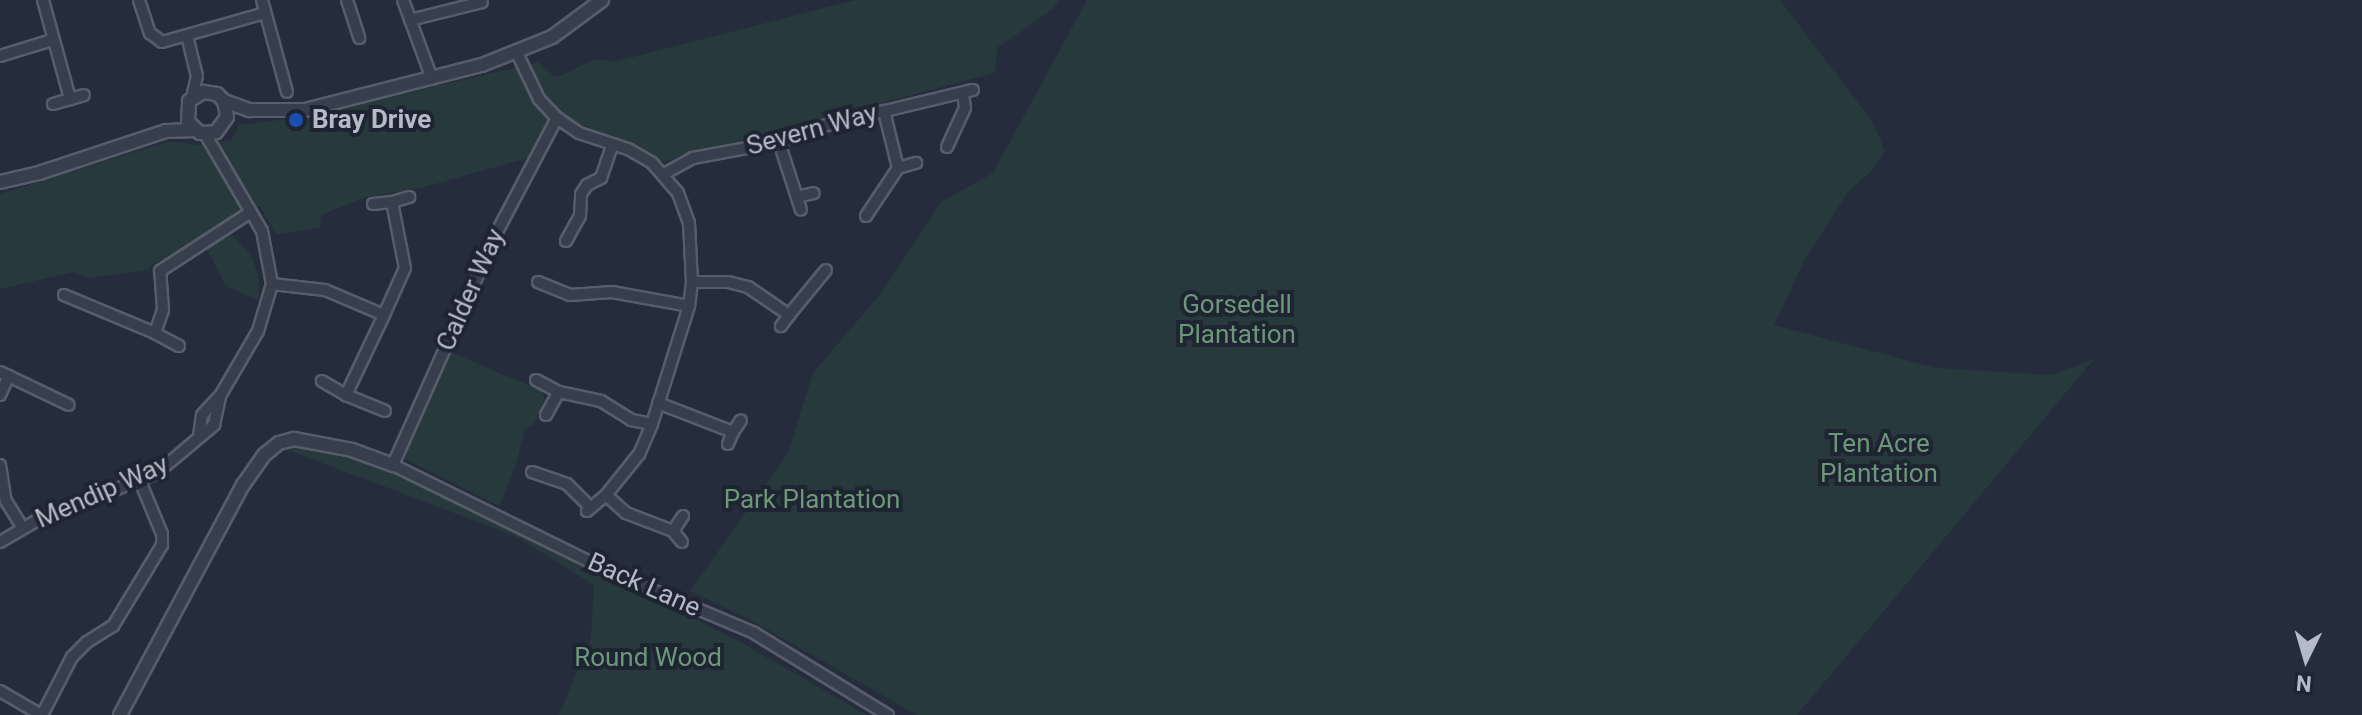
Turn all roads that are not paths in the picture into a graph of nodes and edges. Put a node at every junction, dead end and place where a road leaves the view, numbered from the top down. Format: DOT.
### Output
graph roads {
  1 [pos="43,0"];
  2 [pos="139,0"];
  3 [pos="262,0"];
  4 [pos="347,0"];
  5 [pos="403,0"];
  6 [pos="602,0"];
  7 [pos="482,2"];
  8 [pos="469,3"];
  9 [pos="265,13"];
  10 [pos="410,20"];
  11 [pos="187,36"];
  12 [pos="359,38"];
  13 [pos="52,40"];
  14 [pos="517,53"];
  15 [pos="0,56"];
  16 [pos="197,76"];
  17 [pos="432,79"];
  18 [pos="207,92"];
  19 [pos="287,92"];
  20 [pos="84,95"];
  21 [pos="192,98"];
  22 [pos="70,99"];
  23 [pos="224,101"];
  24 [pos="53,104"];
  25 [pos="249,110"];
  26 [pos="186,111"];
  27 [pos="884,111"];
  28 [pos="557,118"];
  29 [pos="224,123"];
  30 [pos="166,131"];
  31 [pos="200,132"];
  32 [pos="779,142"];
  33 [pos="613,144"];
  34 [pos="947,147"];
  35 [pos="217,149"];
  36 [pos="916,163"];
  37 [pos="898,168"];
  38 [pos="664,174"];
  39 [pos="0,182"];
  40 [pos="814,193"];
  41 [pos="409,197"];
  42 [pos="797,197"];
  43 [pos="392,202"];
  44 [pos="373,204"];
  45 [pos="801,210"];
  46 [pos="251,212"];
  47 [pos="866,216"];
  48 [pos="566,241"];
  49 [pos="826,270"];
  50 [pos="538,282"];
  51 [pos="692,282"];
  52 [pos="272,284"];
  53 [pos="64,295"];
  54 [pos="689,306"];
  55 [pos="384,315"];
  56 [pos="789,315"];
  57 [pos="781,326"];
  58 [pos="155,333"];
  59 [pos="179,346"];
  60 [pos="4,374"];
  61 [pos="536,380"];
  62 [pos="322,381"];
  63 [pos="559,392"];
  64 [pos="0,395"];
  65 [pos="346,395"];
  66 [pos="658,403"];
  67 [pos="69,405"];
  68 [pos="385,411"];
  69 [pos="546,415"];
  70 [pos="741,420"];
  71 [pos="652,424"];
  72 [pos="733,432"];
  73 [pos="728,444"];
  74 [pos="0,465"];
  75 [pos="393,465"];
  76 [pos="532,472"];
  77 [pos="140,481"];
  78 [pos="606,495"];
  79 [pos="683,516"];
  80 [pos="22,527"];
  81 [pos="673,531"];
  82 [pos="0,542"];
  83 [pos="682,542"];
  84 [pos="0,691"];
  85 [pos="41,715"];
  86 [pos="120,715"];
  87 [pos="888,715"];
  1 -- 13 [label="street"];
  2 -- 11 [label="street"];
  3 -- 9 [label="street"];
  4 -- 12 [label="street"];
  5 -- 10 [label="street"];
  6 -- 14 [label="street"];
  7 -- 8 [label="street"];
  8 -- 10 [label="street"];
  9 -- 11 [label="street"];
  9 -- 19 [label="street"];
  10 -- 17 [label="street"];
  11 -- 16 [label="street"];
  13 -- 15 [label="street"];
  13 -- 22 [label="street"];
  14 -- 17 [label="street"];
  14 -- 28 [label="street"];
  16 -- 18 [label="street"];
  16 -- 21 [label="street"];
  17 -- 25 [label="street"];
  18 -- 21 [label="street"];
  18 -- 23 [label="street"];
  20 -- 22 [label="street"];
  21 -- 26 [label="street"];
  22 -- 24 [label="street"];
  23 -- 25 [label="street"];
  23 -- 29 [label="street"];
  25 -- 29 [label="street"];
  26 -- 30 [label="street"];
  26 -- 31 [label="street"];
  27 -- 32 [label="street, Severn Way"];
  27 -- 34 [label="street, Severn Way"];
  27 -- 37 [label="street"];
  28 -- 33 [label="street"];
  28 -- 75 [label="street, Calder Way"];
  29 -- 31 [label="street"];
  29 -- 35 [label="street"];
  30 -- 31 [label="street"];
  30 -- 39 [label="street"];
  31 -- 35 [label="street"];
  32 -- 38 [label="street, Severn Way"];
  32 -- 42 [label="street"];
  33 -- 38 [label="street"];
  33 -- 48 [label="street"];
  35 -- 46 [label="street"];
  36 -- 37 [label="street"];
  37 -- 47 [label="street"];
  38 -- 51 [label="street"];
  40 -- 42 [label="street"];
  41 -- 43 [label="street"];
  42 -- 45 [label="street"];
  43 -- 44 [label="street"];
  43 -- 55 [label="street"];
  46 -- 52 [label="street"];
  46 -- 58 [label="street"];
  49 -- 56 [label="street"];
  50 -- 54 [label="street"];
  51 -- 54 [label="street"];
  51 -- 56 [label="street"];
  52 -- 55 [label="street"];
  52 -- 77 [label="street, Mendip Way"];
  53 -- 58 [label="street"];
  54 -- 66 [label="street"];
  55 -- 65 [label="street"];
  56 -- 57 [label="street"];
  58 -- 59 [label="street"];
  60 -- 64 [label="street"];
  60 -- 67 [label="street"];
  61 -- 63 [label="street"];
  62 -- 65 [label="street"];
  63 -- 69 [label="street"];
  63 -- 71 [label="street"];
  65 -- 68 [label="street"];
  66 -- 71 [label="street"];
  66 -- 72 [label="street"];
  70 -- 72 [label="street"];
  71 -- 78 [label="street"];
  72 -- 73 [label="street"];
  74 -- 80 [label="street"];
  75 -- 86 [label="street"];
  75 -- 87 [label="street, Back Lane"];
  76 -- 78 [label="street"];
  77 -- 80 [label="street, Mendip Way"];
  77 -- 85 [label="street"];
  78 -- 81 [label="street"];
  79 -- 81 [label="street"];
  80 -- 82 [label="street, Mendip Way"];
  81 -- 83 [label="street"];
  84 -- 85 [label="street"];
}
